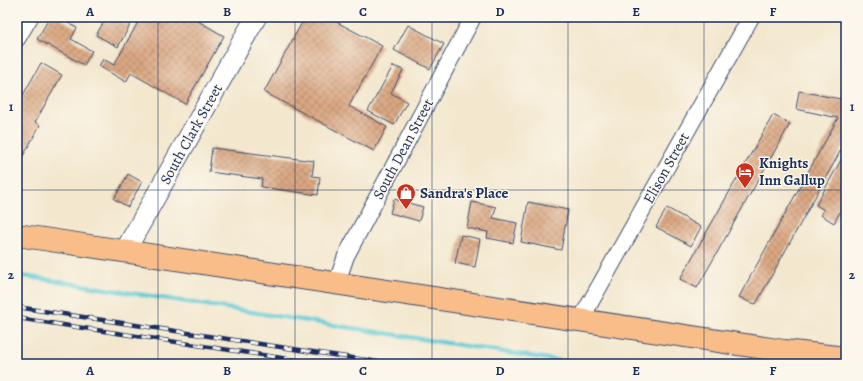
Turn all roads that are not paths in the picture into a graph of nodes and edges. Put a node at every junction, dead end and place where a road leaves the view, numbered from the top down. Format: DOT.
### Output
graph roads {
  1 [pos="30,17"];
  2 [pos="256,17"];
  3 [pos="474,17"];
  4 [pos="751,17"];
  5 [pos="17,39"];
  6 [pos="17,235"];
  7 [pos="125,252"];
  8 [pos="337,282"];
  9 [pos="581,319"];
  10 [pos="846,358"];
  1 -- 5 [label="street"];
  2 -- 7 [label="street, South Clark Street"];
  3 -- 8 [label="street, South Dean Street"];
  4 -- 9 [label="street, Elison Street"];
  6 -- 7 [label="main road"];
  7 -- 8 [label="main road"];
  8 -- 9 [label="main road"];
  9 -- 10 [label="main road"];
}
